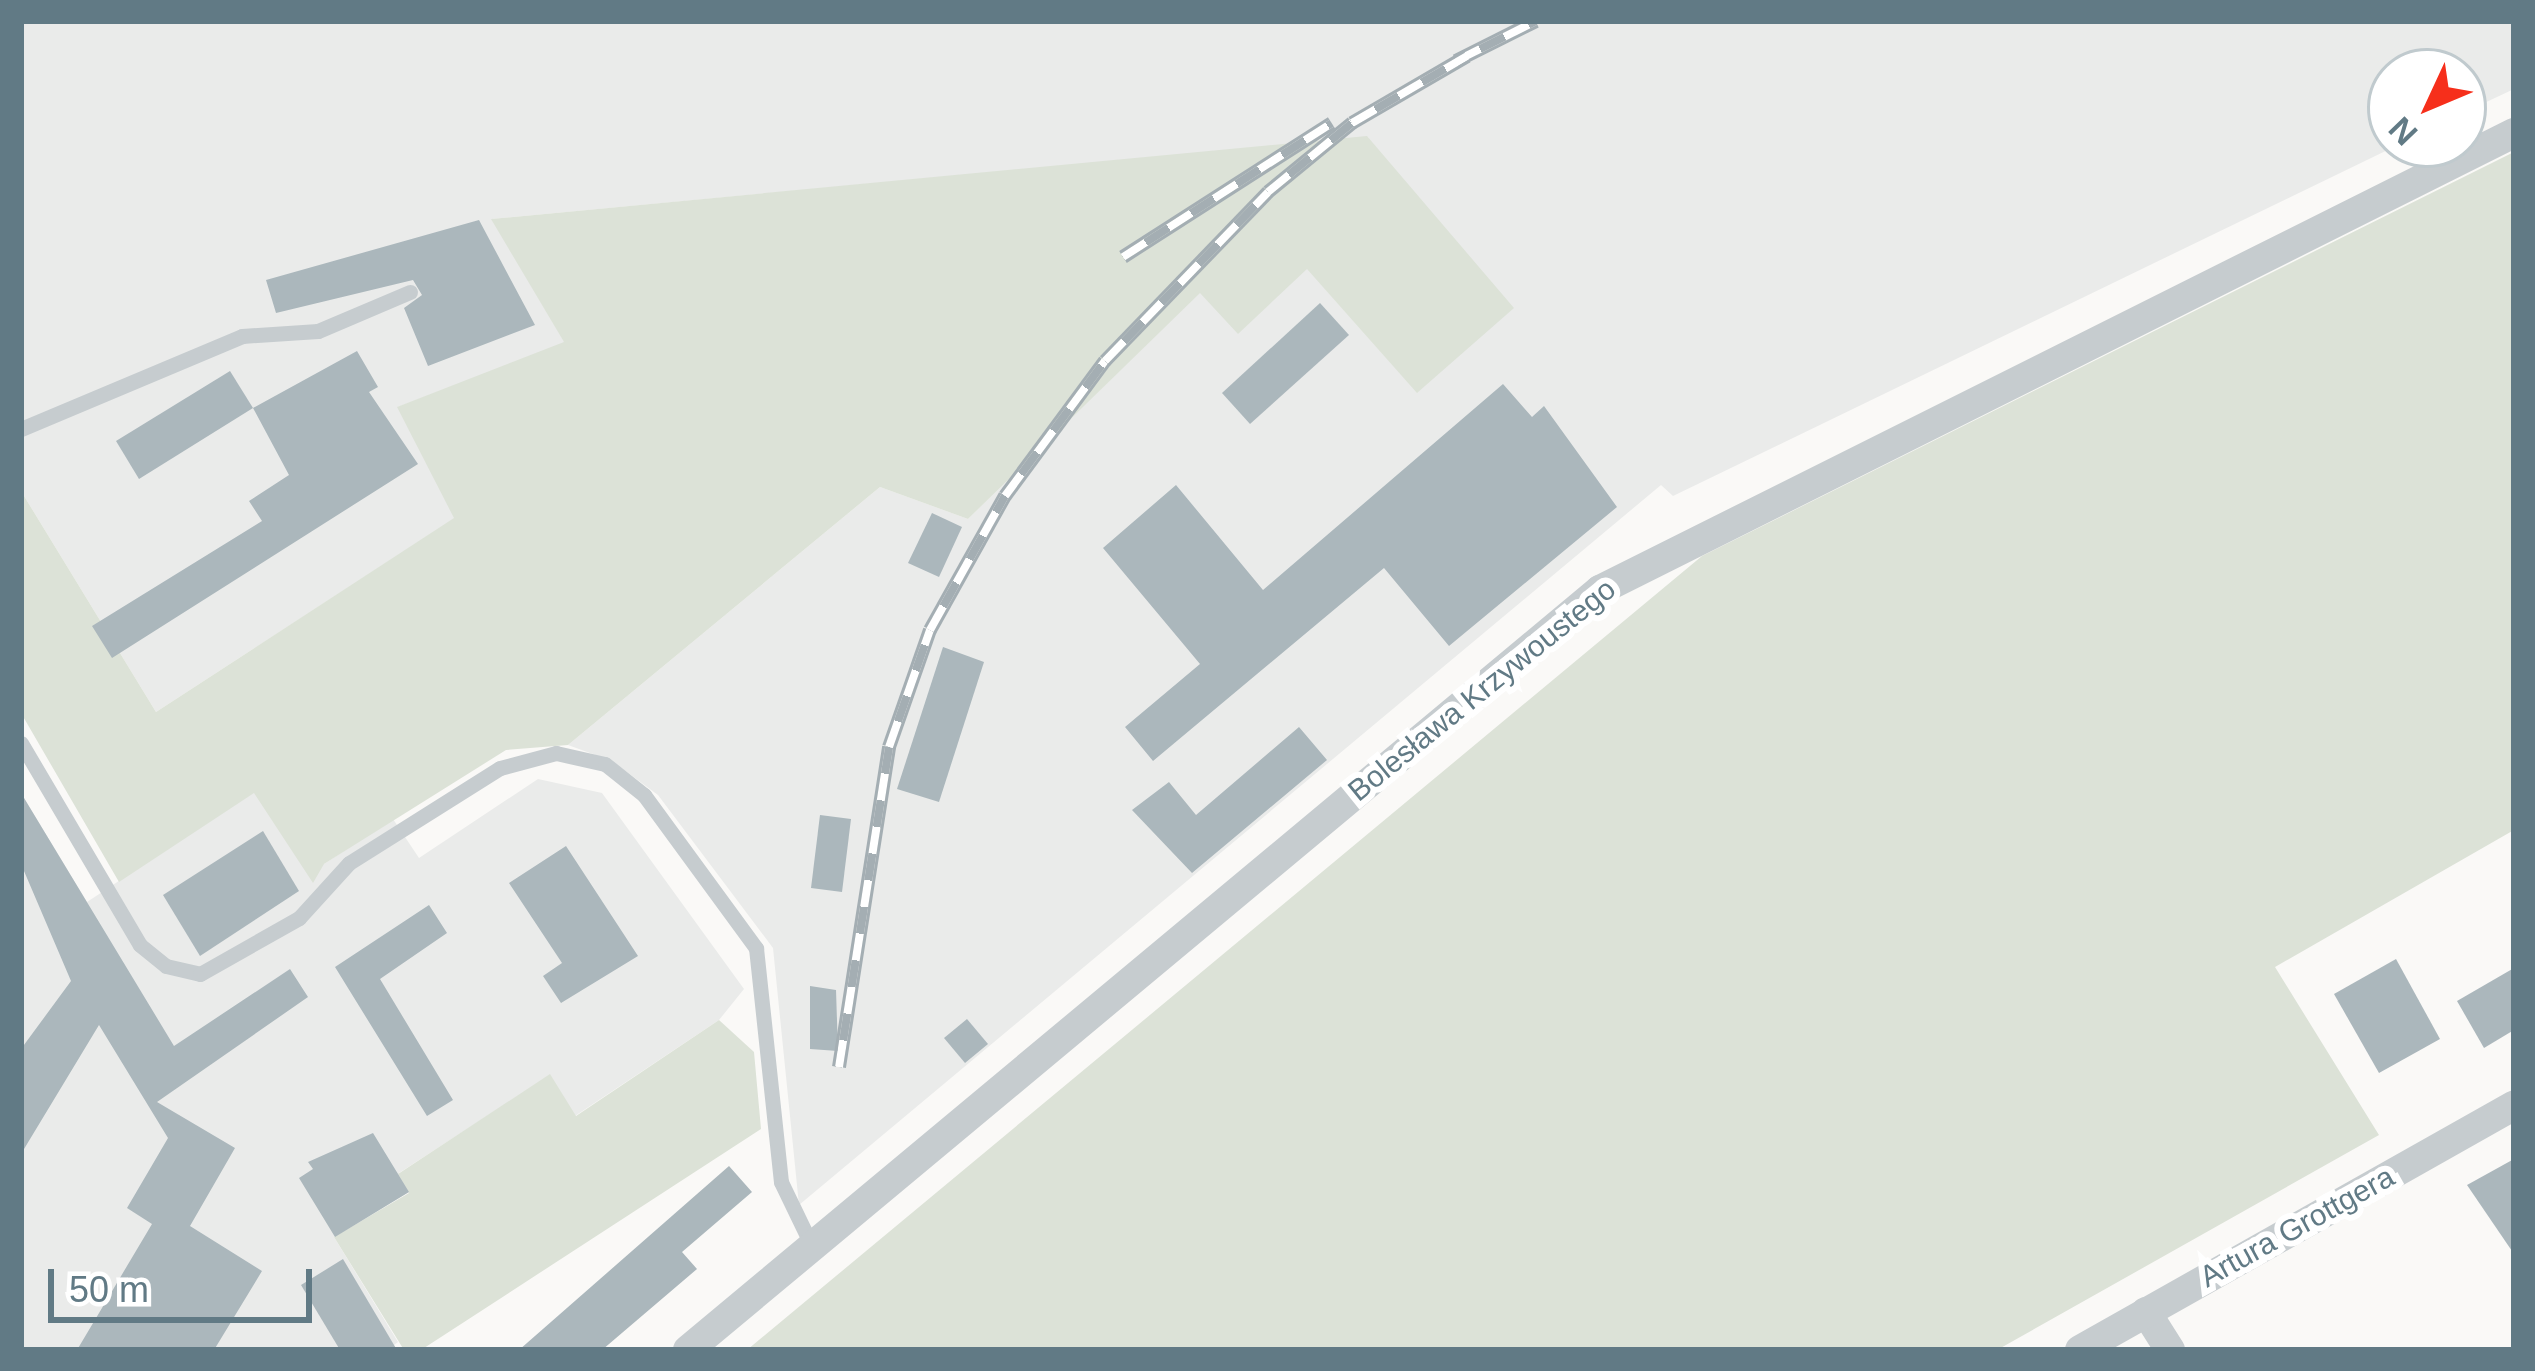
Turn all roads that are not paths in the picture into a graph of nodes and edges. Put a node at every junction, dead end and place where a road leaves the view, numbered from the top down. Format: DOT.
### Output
graph roads {
  1 [pos="2514,133"];
  2 [pos="410,292"];
  3 [pos="21,429"];
  4 [pos="21,743"];
  5 [pos="2514,1105"];
  6 [pos="812,1246"];
  7 [pos="2146,1312"];
  8 [pos="688,1350"];
  9 [pos="2080,1350"];
  10 [pos="2170,1350"];
  1 -- 6 [label="street, Bolesława Krzywoustego"];
  2 -- 3 [label="lane"];
  4 -- 6 [label="lane"];
  5 -- 7 [label="street, Artura Grottgera"];
  6 -- 8 [label="street, Bolesława Krzywoustego"];
  7 -- 9 [label="street, Artura Grottgera"];
  7 -- 10 [label="street"];
}
